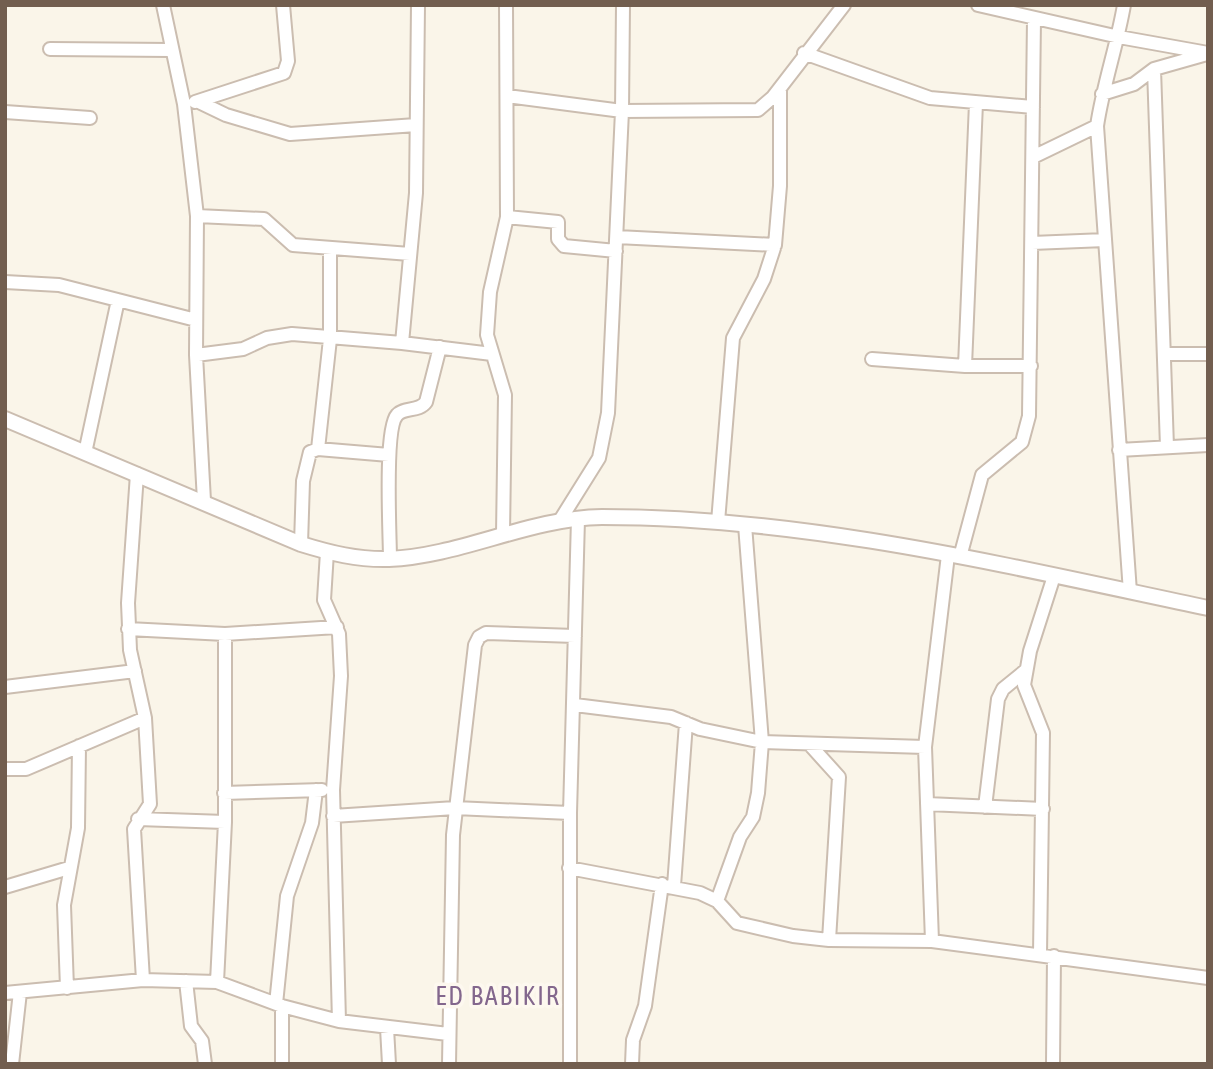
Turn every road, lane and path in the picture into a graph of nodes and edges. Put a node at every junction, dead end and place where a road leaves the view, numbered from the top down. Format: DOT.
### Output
graph roads {
  1 [pos="163,5"];
  2 [pos="283,5"];
  3 [pos="418,5"];
  4 [pos="506,5"];
  5 [pos="622,5"];
  6 [pos="844,5"];
  7 [pos="978,5"];
  8 [pos="1124,5"];
  9 [pos="1034,19"];
  10 [pos="1119,37"];
  11 [pos="50,50"];
  12 [pos="171,50"];
  13 [pos="804,52"];
  14 [pos="1208,53"];
  15 [pos="1154,69"];
  16 [pos="780,88"];
  17 [pos="1102,94"];
  18 [pos="507,96"];
  19 [pos="199,102"];
  20 [pos="976,103"];
  21 [pos="184,104"];
  22 [pos="1033,107"];
  23 [pos="622,111"];
  24 [pos="5,112"];
  25 [pos="90,118"];
  26 [pos="416,125"];
  27 [pos="1097,126"];
  28 [pos="1033,157"];
  29 [pos="197,216"];
  30 [pos="506,217"];
  31 [pos="617,237"];
  32 [pos="1105,240"];
  33 [pos="1032,243"];
  34 [pos="775,246"];
  35 [pos="330,249"];
  36 [pos="616,251"];
  37 [pos="410,254"];
  38 [pos="5,282"];
  39 [pos="118,300"];
  40 [pos="196,320"];
  41 [pos="330,338"];
  42 [pos="402,342"];
  43 [pos="440,347"];
  44 [pos="492,354"];
  45 [pos="1166,354"];
  46 [pos="1208,354"];
  47 [pos="196,355"];
  48 [pos="872,359"];
  49 [pos="965,366"];
  50 [pos="1031,366"];
  51 [pos="5,419"];
  52 [pos="1208,445"];
  53 [pos="1167,447"];
  54 [pos="318,449"];
  55 [pos="1119,450"];
  56 [pos="85,453"];
  57 [pos="389,455"];
  58 [pos="137,474"];
  59 [pos="204,501"];
  60 [pos="578,519"];
  61 [pos="559,522"];
  62 [pos="719,522"];
  63 [pos="745,525"];
  64 [pos="503,534"];
  65 [pos="301,544"];
  66 [pos="327,552"];
  67 [pos="954,556"];
  68 [pos="390,559"];
  69 [pos="1054,576"];
  70 [pos="1130,592"];
  71 [pos="1208,608"];
  72 [pos="337,627"];
  73 [pos="128,629"];
  74 [pos="225,634"];
  75 [pos="575,636"];
  76 [pos="135,671"];
  77 [pos="1025,671"];
  78 [pos="5,687"];
  79 [pos="575,705"];
  80 [pos="145,718"];
  81 [pos="686,723"];
  82 [pos="762,742"];
  83 [pos="79,746"];
  84 [pos="811,746"];
  85 [pos="925,747"];
  86 [pos="5,768"];
  87 [pos="316,790"];
  88 [pos="333,790"];
  89 [pos="225,793"];
  90 [pos="927,804"];
  91 [pos="985,807"];
  92 [pos="455,808"];
  93 [pos="1043,809"];
  94 [pos="570,813"];
  95 [pos="333,816"];
  96 [pos="138,819"];
  97 [pos="225,822"];
  98 [pos="569,868"];
  99 [pos="69,869"];
  100 [pos="668,885"];
  101 [pos="5,887"];
  102 [pos="717,901"];
  103 [pos="829,940"];
  104 [pos="932,941"];
  105 [pos="1040,954"];
  106 [pos="1054,956"];
  107 [pos="1208,978"];
  108 [pos="143,980"];
  109 [pos="186,981"];
  110 [pos="217,982"];
  111 [pos="67,988"];
  112 [pos="20,992"];
  113 [pos="5,993"];
  114 [pos="279,1005"];
  115 [pos="339,1021"];
  116 [pos="387,1028"];
  117 [pos="447,1034"];
  118 [pos="12,1064"];
  119 [pos="205,1064"];
  120 [pos="282,1064"];
  121 [pos="389,1064"];
  122 [pos="449,1064"];
  123 [pos="570,1064"];
  124 [pos="632,1064"];
  125 [pos="1053,1064"];
  1 -- 12 [label="street"];
  2 -- 19 [label="street"];
  3 -- 26 [label="street"];
  4 -- 18 [label="street"];
  5 -- 23 [label="street"];
  6 -- 13 [label="street"];
  7 -- 9 [label="street"];
  8 -- 10 [label="street"];
  9 -- 10 [label="street"];
  9 -- 22 [label="street"];
  10 -- 14 [label="street"];
  10 -- 17 [label="street"];
  11 -- 12 [label="street"];
  12 -- 21 [label="street"];
  13 -- 16 [label="street"];
  13 -- 20 [label="street"];
  14 -- 15 [label="street"];
  15 -- 17 [label="street"];
  15 -- 45 [label="street"];
  16 -- 23 [label="street"];
  16 -- 34 [label="street"];
  17 -- 27 [label="street"];
  18 -- 23 [label="street"];
  18 -- 30 [label="street"];
  19 -- 21 [label="street"];
  19 -- 26 [label="street"];
  20 -- 22 [label="street"];
  20 -- 49 [label="street"];
  21 -- 29 [label="street"];
  22 -- 28 [label="street"];
  23 -- 31 [label="street"];
  24 -- 25 [label="street"];
  26 -- 37 [label="street"];
  27 -- 28 [label="street"];
  27 -- 32 [label="street"];
  28 -- 33 [label="street"];
  29 -- 35 [label="street"];
  29 -- 40 [label="street"];
  30 -- 36 [label="street"];
  30 -- 44 [label="street"];
  31 -- 34 [label="street"];
  31 -- 36 [label="street"];
  32 -- 33 [label="street"];
  32 -- 55 [label="street"];
  33 -- 50 [label="street"];
  34 -- 62 [label="street"];
  35 -- 37 [label="street"];
  35 -- 41 [label="street"];
  36 -- 61 [label="street"];
  37 -- 42 [label="street"];
  38 -- 39 [label="street"];
  39 -- 40 [label="street"];
  39 -- 56 [label="street"];
  40 -- 47 [label="street"];
  41 -- 42 [label="street"];
  41 -- 47 [label="street"];
  41 -- 54 [label="street"];
  42 -- 43 [label="street"];
  43 -- 44 [label="street"];
  43 -- 57 [label="street"];
  44 -- 64 [label="street"];
  45 -- 46 [label="street"];
  45 -- 53 [label="street"];
  47 -- 59 [label="street"];
  48 -- 49 [label="street"];
  49 -- 50 [label="street"];
  50 -- 67 [label="street"];
  51 -- 56 [label="street"];
  52 -- 53 [label="street"];
  53 -- 55 [label="street"];
  54 -- 57 [label="street"];
  54 -- 65 [label="street"];
  55 -- 70 [label="street"];
  56 -- 58 [label="street"];
  57 -- 68 [label="street"];
  58 -- 59 [label="street"];
  58 -- 73 [label="street"];
  59 -- 65 [label="street"];
  60 -- 61 [label="street"];
  60 -- 62 [label="street"];
  60 -- 75 [label="street"];
  61 -- 64 [label="street"];
  62 -- 63 [label="street"];
  63 -- 67 [label="street"];
  63 -- 82 [label="street"];
  64 -- 68 [label="street"];
  65 -- 66 [label="street"];
  66 -- 68 [label="street"];
  66 -- 72 [label="street"];
  67 -- 69 [label="street"];
  67 -- 85 [label="street"];
  69 -- 70 [label="street"];
  69 -- 77 [label="street"];
  70 -- 71 [label="street"];
  72 -- 74 [label="street"];
  72 -- 88 [label="street"];
  73 -- 74 [label="street"];
  73 -- 76 [label="street"];
  74 -- 89 [label="street"];
  75 -- 79 [label="street"];
  75 -- 92 [label="street"];
  76 -- 78 [label="street"];
  76 -- 80 [label="street"];
  77 -- 91 [label="street"];
  77 -- 93 [label="street"];
  79 -- 81 [label="street"];
  79 -- 94 [label="street"];
  80 -- 83 [label="street"];
  80 -- 96 [label="street"];
  81 -- 82 [label="street"];
  81 -- 100 [label="street"];
  82 -- 84 [label="street"];
  82 -- 102 [label="street"];
  83 -- 86 [label="street"];
  83 -- 99 [label="street"];
  84 -- 85 [label="street"];
  84 -- 103 [label="street"];
  85 -- 90 [label="street"];
  87 -- 88 [label="street"];
  87 -- 89 [label="street"];
  87 -- 114 [label="street"];
  88 -- 95 [label="street"];
  89 -- 97 [label="street"];
  90 -- 91 [label="street"];
  90 -- 104 [label="street"];
  91 -- 93 [label="street"];
  92 -- 94 [label="street"];
  92 -- 95 [label="street"];
  92 -- 117 [label="street"];
  93 -- 105 [label="street"];
  94 -- 98 [label="street"];
  95 -- 115 [label="street"];
  96 -- 97 [label="street"];
  96 -- 108 [label="street"];
  97 -- 110 [label="street"];
  98 -- 100 [label="street"];
  98 -- 123 [label="street"];
  99 -- 101 [label="street"];
  99 -- 111 [label="street"];
  100 -- 102 [label="street"];
  100 -- 124 [label="street"];
  102 -- 103 [label="street"];
  103 -- 104 [label="street"];
  104 -- 105 [label="street"];
  105 -- 106 [label="street"];
  106 -- 107 [label="street"];
  106 -- 125 [label="street"];
  108 -- 109 [label="street"];
  108 -- 111 [label="street"];
  109 -- 110 [label="street"];
  109 -- 119 [label="street"];
  110 -- 114 [label="street"];
  111 -- 112 [label="street"];
  112 -- 113 [label="street"];
  112 -- 118 [label="street"];
  114 -- 115 [label="street"];
  114 -- 120 [label="street"];
  115 -- 116 [label="street"];
  116 -- 117 [label="street"];
  116 -- 121 [label="street"];
  117 -- 122 [label="street"];
}
